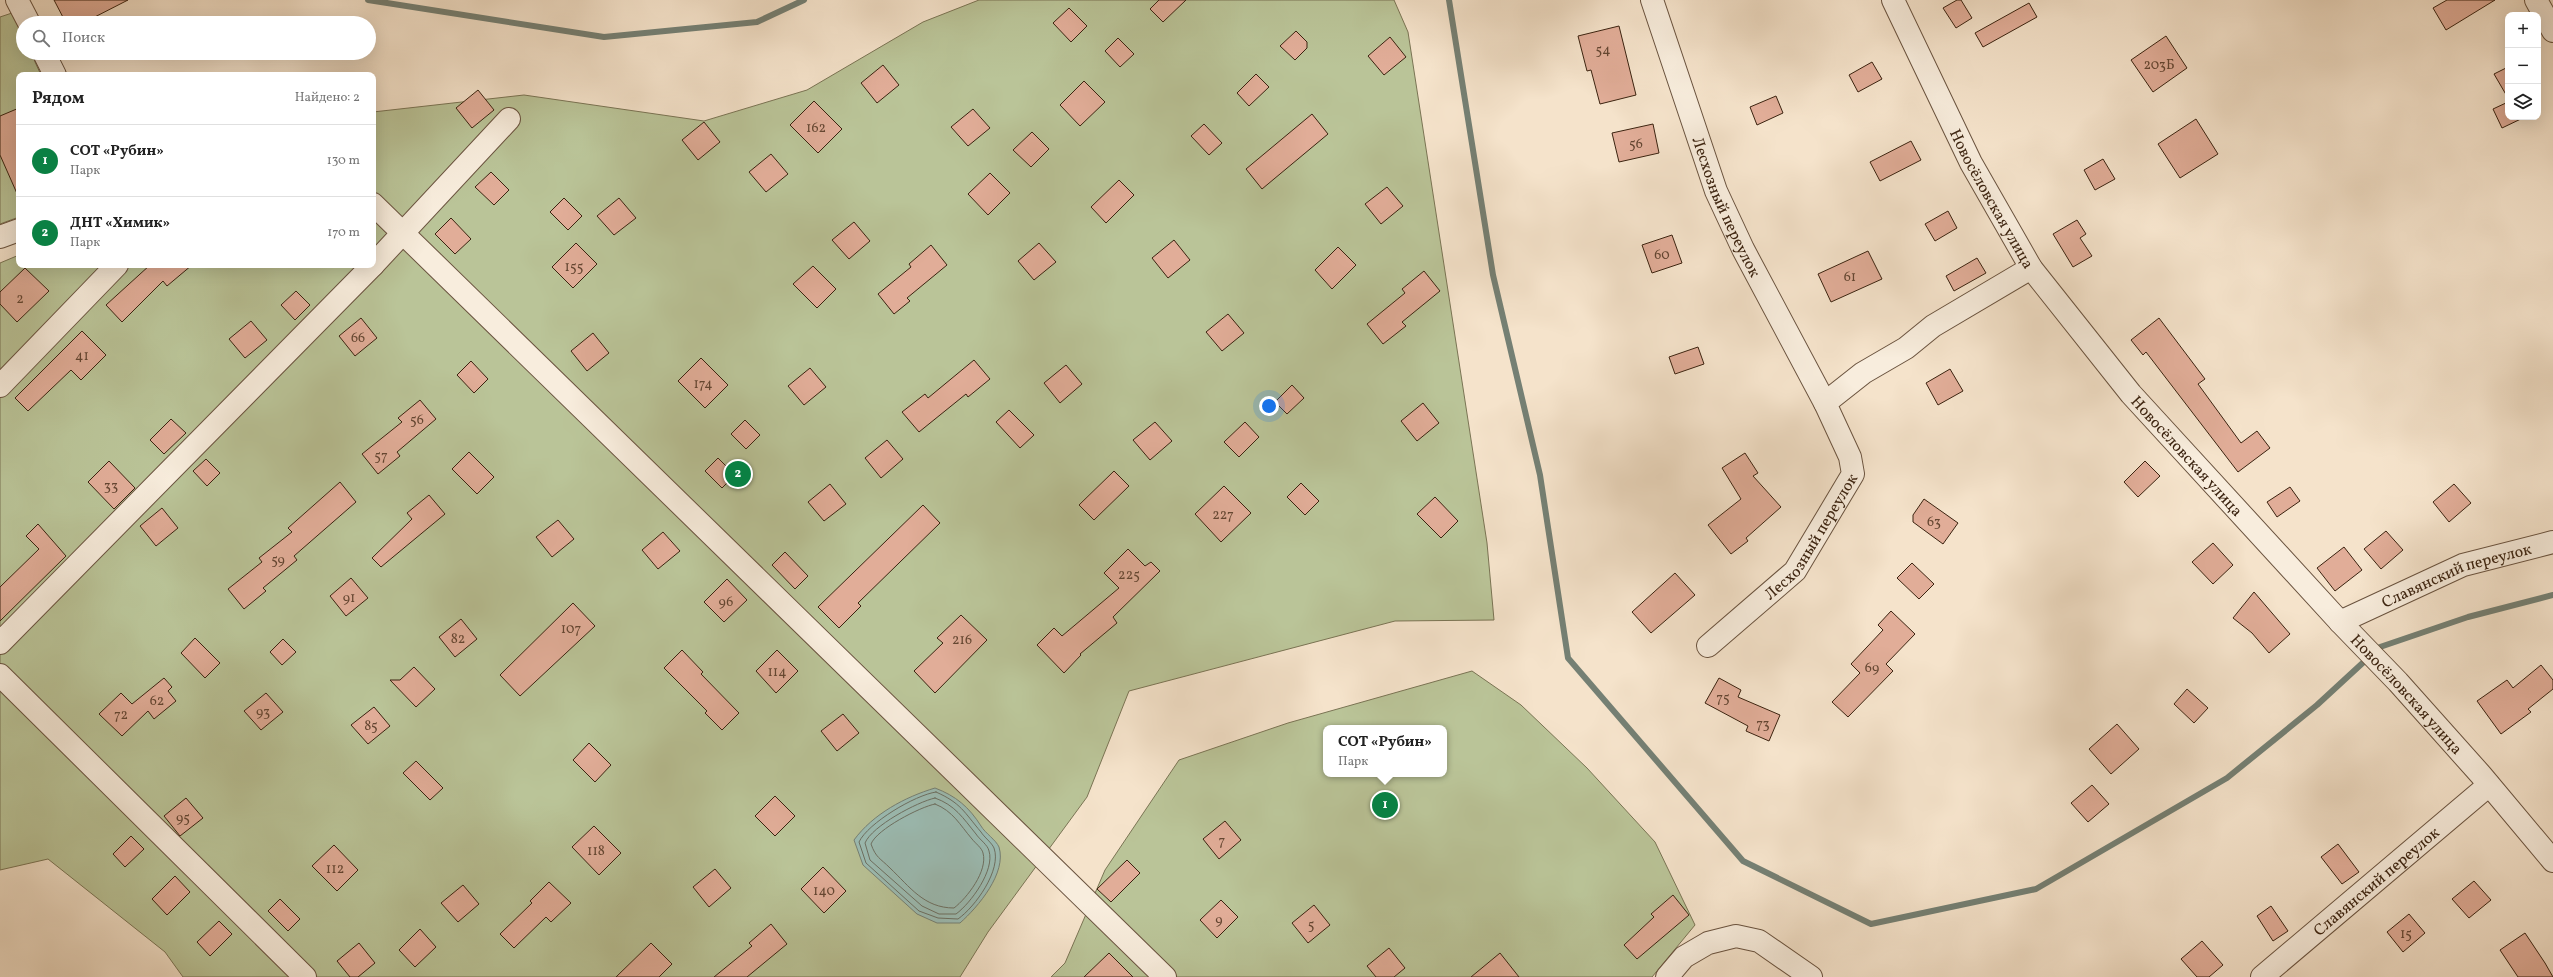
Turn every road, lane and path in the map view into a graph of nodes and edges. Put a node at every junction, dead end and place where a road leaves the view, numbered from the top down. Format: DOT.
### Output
graph roads {
  1 [pos="4,0"];
  2 [pos="17,0"];
  3 [pos="1652,0"];
  4 [pos="1893,0"];
  5 [pos="2536,0"];
  6 [pos="0,2"];
  7 [pos="25,16"];
  8 [pos="2553,32"];
  9 [pos="48,60"];
  10 [pos="54,72"];
  11 [pos="509,119"];
  12 [pos="376,207"];
  13 [pos="16,231"];
  14 [pos="404,233"];
  15 [pos="0,237"];
  16 [pos="376,262"];
  17 [pos="114,268"];
  18 [pos="370,268"];
  19 [pos="2031,268"];
  20 [pos="0,386"];
  21 [pos="1826,403"];
  22 [pos="2553,542"];
  23 [pos="2340,622"];
  24 [pos="0,643"];
  25 [pos="1708,646"];
  26 [pos="0,675"];
  27 [pos="2489,786"];
  28 [pos="2553,861"];
  29 [pos="305,977"];
  30 [pos="1165,977"];
  31 [pos="1668,977"];
  32 [pos="1811,977"];
  33 [pos="2262,977"];
  1 -- 6 [label="street"];
  2 -- 7 [label="street"];
  3 -- 21 [label="street, Лесхозный переулок"];
  4 -- 19 [label="street, Новосёловская улица"];
  5 -- 8 [label="street"];
  9 -- 10 [label="street"];
  11 -- 14 [label="street"];
  12 -- 14 [label="street"];
  13 -- 15 [label="street"];
  14 -- 16 [label="street"];
  14 -- 30 [label="street"];
  17 -- 20 [label="street"];
  18 -- 24 [label="street"];
  19 -- 21 [label="street"];
  19 -- 23 [label="street, Новосёловская улица"];
  21 -- 25 [label="street, Лесхозный переулок"];
  22 -- 23 [label="street, Славянский переулок"];
  23 -- 27 [label="street, Новосёловская улица"];
  26 -- 29 [label="street"];
  27 -- 28 [label="street, Новосёловская улица"];
  27 -- 33 [label="street, Славянский переулок"];
  31 -- 32 [label="street"];
}
